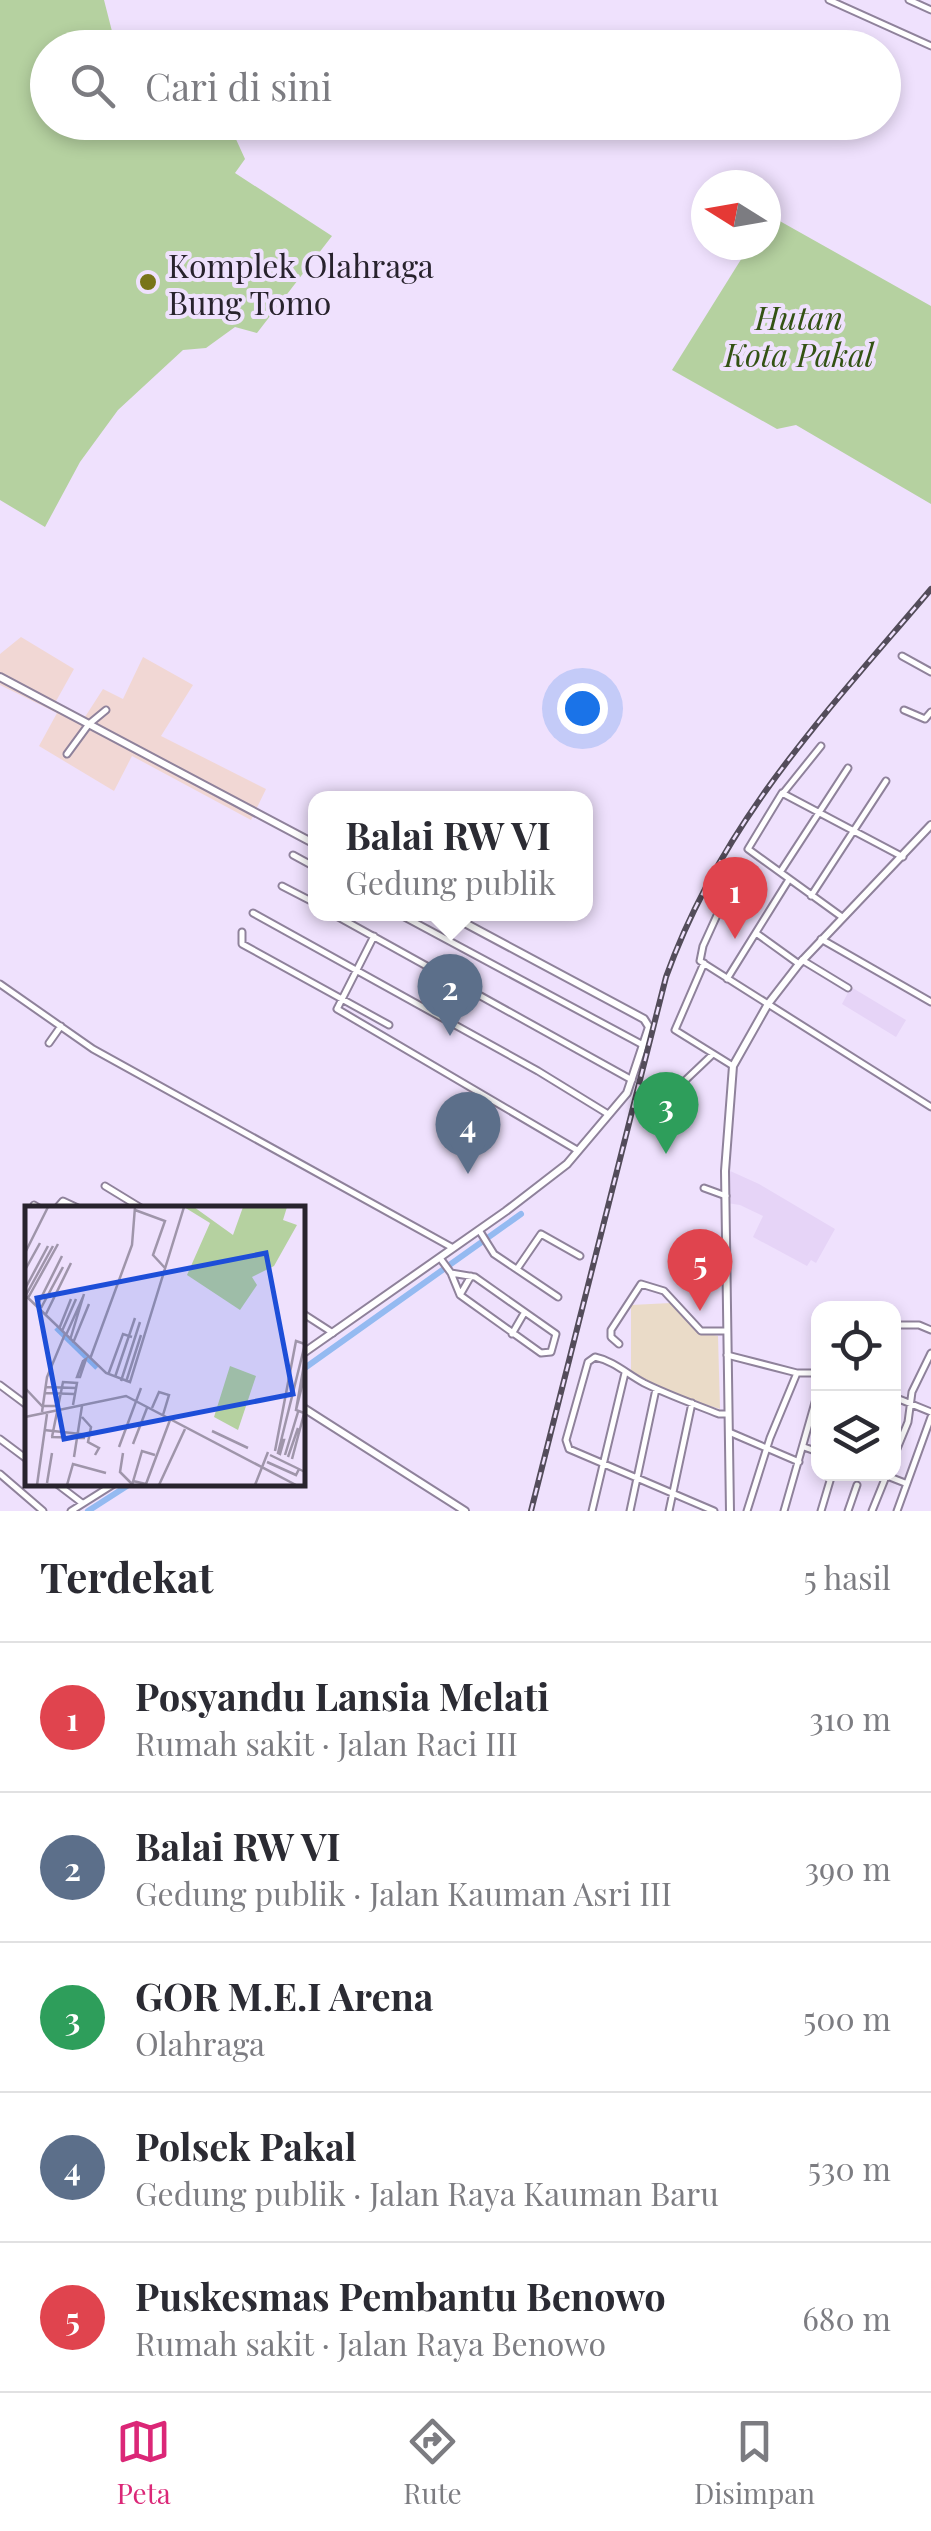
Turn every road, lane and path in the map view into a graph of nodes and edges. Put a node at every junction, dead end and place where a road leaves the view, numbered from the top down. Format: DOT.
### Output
graph roads {
  1 [pos="828,0"];
  2 [pos="910,0"];
  3 [pos="931,10"];
  4 [pos="895,30"];
  5 [pos="901,33"];
  6 [pos="931,46"];
  7 [pos="902,656"];
  8 [pos="931,672"];
  9 [pos="0,677"];
  10 [pos="106,710"];
  11 [pos="904,710"];
  12 [pos="931,712"];
  13 [pos="89,724"];
  14 [pos="821,746"];
  15 [pos="67,754"];
  16 [pos="848,768"];
  17 [pos="886,781"];
  18 [pos="784,792"];
  19 [pos="820,811"];
  20 [pos="931,825"];
  21 [pos="854,830"];
  22 [pos="308,840"];
  23 [pos="293,855"];
  24 [pos="903,857"];
  25 [pos="308,863"];
  26 [pos="781,871"];
  27 [pos="788,881"];
  28 [pos="282,886"];
  29 [pos="810,896"];
  30 [pos="308,900"];
  31 [pos="253,913"];
  32 [pos="718,914"];
  33 [pos="842,917"];
  34 [pos="347,921"];
  35 [pos="412,921"];
  36 [pos="461,921"];
  37 [pos="242,932"];
  38 [pos="756,933"];
  39 [pos="374,936"];
  40 [pos="820,939"];
  41 [pos="800,962"];
  42 [pos="704,963"];
  43 [pos="356,969"];
  44 [pos="728,979"];
  45 [pos="0,984"];
  46 [pos="848,988"];
  47 [pos="341,998"];
  48 [pos="931,1002"];
  49 [pos="768,1004"];
  50 [pos="389,1025"];
  51 [pos="61,1026"];
  52 [pos="49,1043"];
  53 [pos="644,1046"];
  54 [pos="713,1054"];
  55 [pos="732,1066"];
  56 [pos="634,1080"];
  57 [pos="673,1092"];
  58 [pos="931,1108"];
  59 [pos="608,1114"];
  60 [pos="578,1151"];
  61 [pos="105,1186"];
  62 [pos="704,1188"];
  63 [pos="726,1196"];
  64 [pos="138,1206"];
  65 [pos="481,1232"];
  66 [pos="453,1248"];
  67 [pos="580,1256"];
  68 [pos="440,1258"];
  69 [pos="517,1270"];
  70 [pos="451,1273"];
  71 [pos="471,1276"];
  72 [pos="460,1296"];
  73 [pos="558,1297"];
  74 [pos="305,1314"];
  75 [pos="524,1314"];
  76 [pos="901,1325"];
  77 [pos="931,1330"];
  78 [pos="728,1331"];
  79 [pos="333,1333"];
  80 [pos="512,1334"];
  81 [pos="618,1344"];
  82 [pos="305,1350"];
  83 [pos="931,1353"];
  84 [pos="727,1354"];
  85 [pos="624,1373"];
  86 [pos="811,1373"];
  87 [pos="798,1374"];
  88 [pos="0,1385"];
  89 [pos="656,1389"];
  90 [pos="901,1400"];
  91 [pos="25,1404"];
  92 [pos="692,1404"];
  93 [pos="912,1405"];
  94 [pos="305,1408"];
  95 [pos="728,1414"];
  96 [pos="931,1414"];
  97 [pos="811,1420"];
  98 [pos="729,1432"];
  99 [pos="901,1436"];
  100 [pos="0,1439"];
  101 [pos="804,1447"];
  102 [pos="766,1448"];
  103 [pos="811,1450"];
  104 [pos="25,1458"];
  105 [pos="798,1462"];
  106 [pos="604,1463"];
  107 [pos="0,1474"];
  108 [pos="638,1480"];
  109 [pos="830,1481"];
  110 [pos="883,1481"];
  111 [pos="899,1481"];
  112 [pos="905,1484"];
  113 [pos="857,1485"];
  114 [pos="60,1486"];
  115 [pos="111,1486"];
  116 [pos="672,1495"];
  117 [pos="82,1504"];
  118 [pos="44,1511"];
  119 [pos="71,1511"];
  120 [pos="465,1511"];
  121 [pos="592,1511"];
  122 [pos="630,1511"];
  123 [pos="670,1511"];
  124 [pos="712,1511"];
  125 [pos="730,1511"];
  126 [pos="746,1511"];
  127 [pos="784,1511"];
  128 [pos="820,1511"];
  129 [pos="848,1511"];
  130 [pos="872,1511"];
  131 [pos="897,1511"];
  1 -- 4 [label="street"];
  2 -- 3 [label="street"];
  5 -- 6 [label="street"];
  7 -- 8 [label="street"];
  9 -- 13 [label="street"];
  10 -- 13 [label="street"];
  11 -- 12 [label="street"];
  13 -- 15 [label="street"];
  13 -- 22 [label="street"];
  14 -- 18 [label="street"];
  16 -- 19 [label="street"];
  17 -- 21 [label="street"];
  18 -- 19 [label="street"];
  18 -- 26 [label="street"];
  19 -- 21 [label="street"];
  19 -- 26 [label="street"];
  20 -- 24 [label="street"];
  21 -- 24 [label="street"];
  21 -- 29 [label="street"];
  23 -- 25 [label="street"];
  24 -- 33 [label="street"];
  26 -- 27 [label="street"];
  27 -- 29 [label="street"];
  27 -- 38 [label="street"];
  28 -- 30 [label="street"];
  29 -- 33 [label="street"];
  31 -- 43 [label="street"];
  32 -- 42 [label="street"];
  33 -- 40 [label="street"];
  34 -- 39 [label="street"];
  35 -- 53 [label="street"];
  36 -- 53 [label="street"];
  37 -- 47 [label="street"];
  38 -- 41 [label="street"];
  38 -- 44 [label="street"];
  39 -- 43 [label="street"];
  39 -- 56 [label="street"];
  40 -- 41 [label="street"];
  40 -- 48 [label="street"];
  41 -- 46 [label="street"];
  41 -- 49 [label="street"];
  42 -- 44 [label="street"];
  42 -- 54 [label="street"];
  43 -- 47 [label="street"];
  43 -- 59 [label="street"];
  44 -- 49 [label="street"];
  45 -- 51 [label="street"];
  47 -- 50 [label="street"];
  47 -- 60 [label="street"];
  49 -- 55 [label="street"];
  49 -- 58 [label="street"];
  51 -- 52 [label="street"];
  51 -- 66 [label="street"];
  53 -- 56 [label="street"];
  54 -- 55 [label="street"];
  54 -- 57 [label="street"];
  55 -- 63 [label="street"];
  56 -- 59 [label="street"];
  59 -- 60 [label="street"];
  60 -- 65 [label="street"];
  61 -- 64 [label="street"];
  62 -- 63 [label="street"];
  63 -- 78 [label="street"];
  65 -- 66 [label="street"];
  65 -- 69 [label="street"];
  66 -- 68 [label="street"];
  67 -- 69 [label="street"];
  68 -- 70 [label="street"];
  68 -- 79 [label="street"];
  69 -- 73 [label="street"];
  70 -- 71 [label="street"];
  70 -- 72 [label="street"];
  71 -- 72 [label="street"];
  71 -- 75 [label="street"];
  72 -- 80 [label="street"];
  74 -- 79 [label="street"];
  75 -- 80 [label="street"];
  75 -- 80 [label="street"];
  76 -- 77 [label="street"];
  78 -- 81 [label="street"];
  78 -- 84 [label="street"];
  79 -- 82 [label="street"];
  83 -- 93 [label="street"];
  84 -- 87 [label="street"];
  84 -- 95 [label="street"];
  85 -- 89 [label="street"];
  85 -- 106 [label="street"];
  85 -- 106 [label="street"];
  86 -- 87 [label="street"];
  87 -- 102 [label="street"];
  88 -- 91 [label="street"];
  89 -- 92 [label="street"];
  89 -- 108 [label="street"];
  90 -- 93 [label="street"];
  92 -- 95 [label="street"];
  92 -- 116 [label="street"];
  93 -- 96 [label="street"];
  93 -- 99 [label="street"];
  94 -- 120 [label="street"];
  95 -- 98 [label="street"];
  96 -- 112 [label="street"];
  97 -- 101 [label="street"];
  98 -- 102 [label="street"];
  98 -- 125 [label="street"];
  100 -- 104 [label="street"];
  101 -- 103 [label="street"];
  101 -- 105 [label="street"];
  102 -- 105 [label="street"];
  102 -- 126 [label="street"];
  105 -- 127 [label="street"];
  106 -- 108 [label="street"];
  106 -- 121 [label="street"];
  107 -- 118 [label="street"];
  108 -- 116 [label="street"];
  108 -- 122 [label="street"];
  109 -- 128 [label="street"];
  110 -- 130 [label="street"];
  111 -- 112 [label="street"];
  112 -- 131 [label="street"];
  113 -- 129 [label="street"];
  114 -- 117 [label="street"];
  115 -- 117 [label="street"];
  116 -- 123 [label="street"];
  116 -- 124 [label="street"];
  117 -- 119 [label="street"];
}
